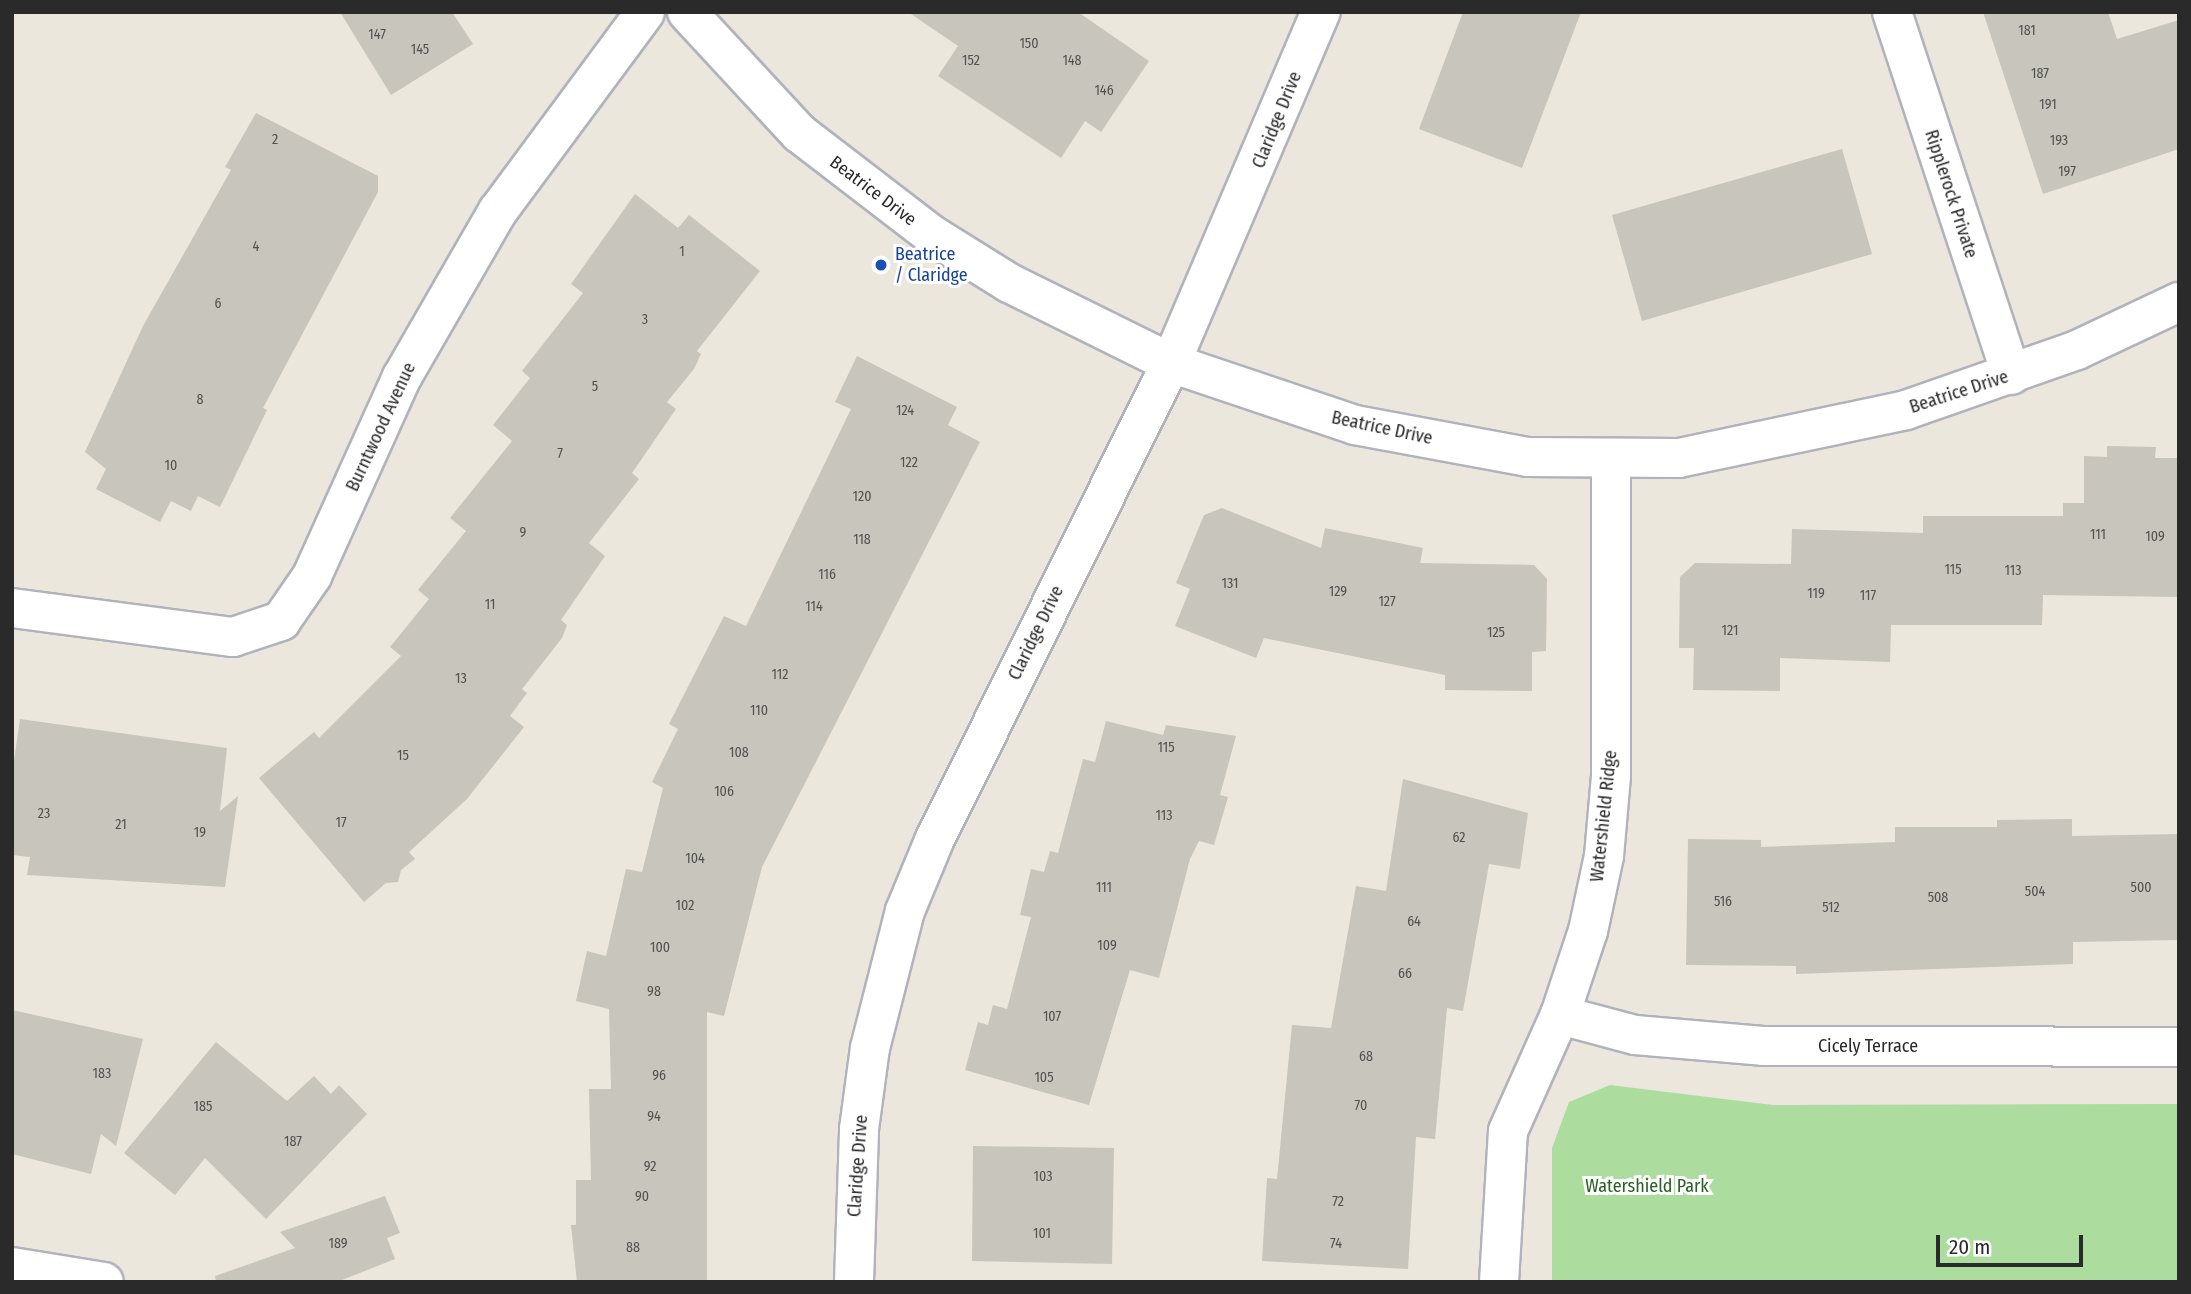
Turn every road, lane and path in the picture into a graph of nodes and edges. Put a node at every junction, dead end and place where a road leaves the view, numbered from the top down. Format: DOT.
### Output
graph roads {
  1 [pos="645,12"];
  2 [pos="687,12"];
  3 [pos="1321,12"];
  4 [pos="1892,12"];
  5 [pos="2179,302"];
  6 [pos="1171,363"];
  7 [pos="2011,375"];
  8 [pos="1611,459"];
  9 [pos="12,608"];
  10 [pos="1560,1015"];
  11 [pos="2179,1047"];
  12 [pos="12,1267"];
  13 [pos="104,1282"];
  14 [pos="854,1282"];
  15 [pos="1499,1282"];
  1 -- 9 [label="street, Burntwood Avenue"];
  2 -- 6 [label="street, Beatrice Drive"];
  3 -- 6 [label="street, Claridge Drive"];
  4 -- 7 [label="street, Ripplerock Private"];
  5 -- 7 [label="street, Beatrice Drive"];
  6 -- 8 [label="street, Beatrice Drive"];
  6 -- 14 [label="street, Claridge Drive"];
  7 -- 8 [label="street, Beatrice Drive"];
  8 -- 10 [label="street, Watershield Ridge"];
  10 -- 11 [label="street, Cicely Terrace"];
  10 -- 15 [label="street, Watershield Ridge"];
  12 -- 13 [label="street"];
}
